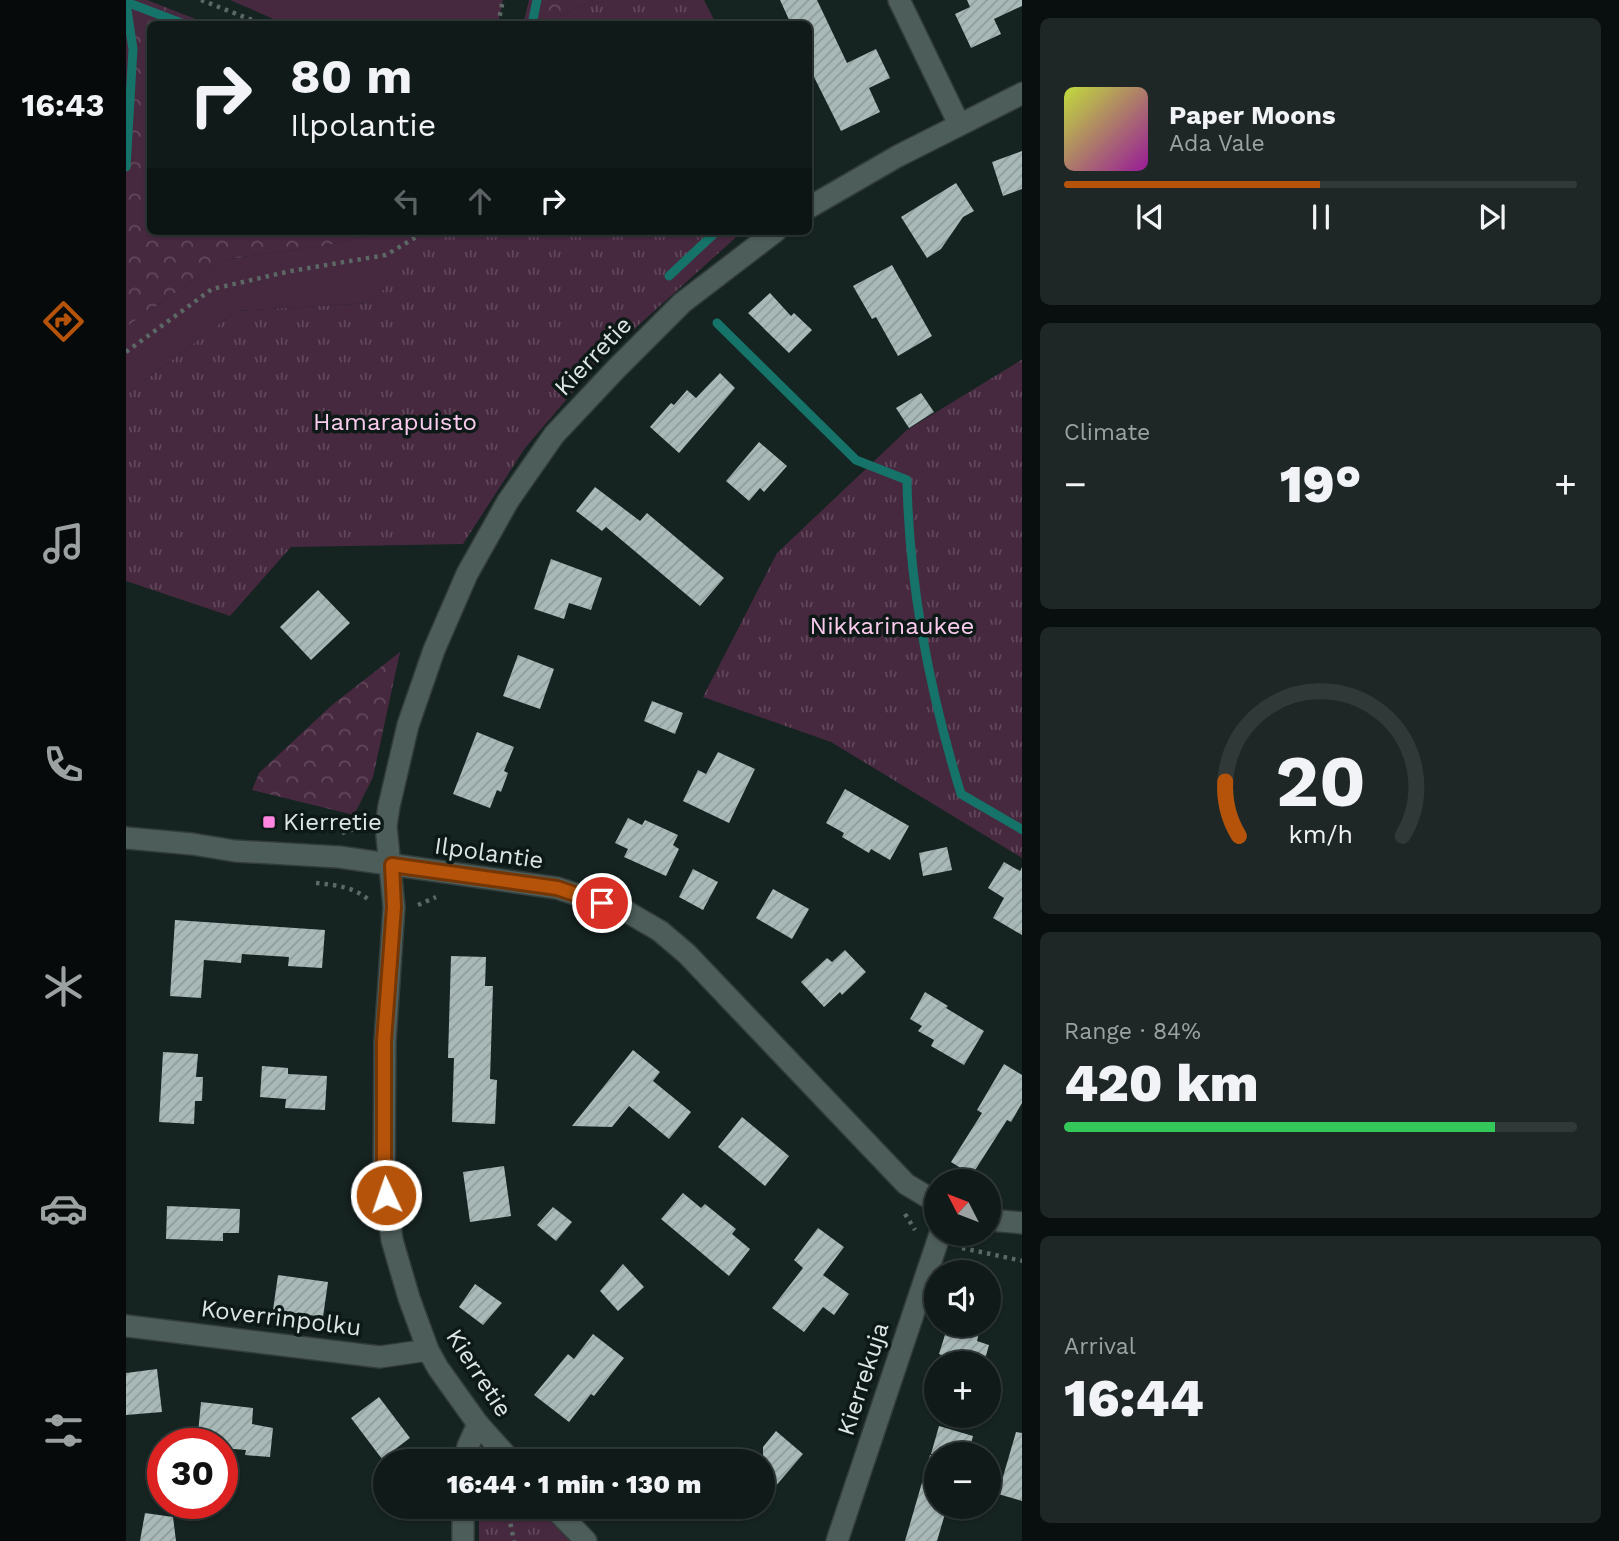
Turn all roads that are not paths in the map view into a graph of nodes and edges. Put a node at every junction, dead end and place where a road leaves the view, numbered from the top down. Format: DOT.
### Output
graph roads {
  1 [pos="899,0"];
  2 [pos="1022,93"];
  3 [pos="959,124"];
  4 [pos="812,206"];
  5 [pos="771,235"];
  6 [pos="126,838"];
  7 [pos="392,865"];
  8 [pos="924,1195"];
  9 [pos="1001,1221"];
  10 [pos="1022,1223"];
  11 [pos="935,1246"];
  12 [pos="127,1326"];
  13 [pos="428,1350"];
  14 [pos="478,1424"];
  15 [pos="467,1449"];
  16 [pos="500,1449"];
  17 [pos="463,1519"];
  18 [pos="565,1519"];
  19 [pos="463,1541"];
  20 [pos="586,1541"];
  21 [pos="837,1541"];
  1 -- 3 [label="street"];
  2 -- 3 [label="street"];
  3 -- 4 [label="street"];
  5 -- 7 [label="street, Kierretie"];
  6 -- 7 [label="street, Ilpolantie"];
  7 -- 8 [label="street, Ilpolantie"];
  7 -- 13 [label="street, Kierretie"];
  9 -- 10 [label="street"];
  11 -- 21 [label="street, Kierrekuja"];
  12 -- 13 [label="street, Koverrinpolku"];
  13 -- 14 [label="street, Kierretie"];
  14 -- 15 [label="street"];
  14 -- 16 [label="street, Kierretie"];
  17 -- 19 [label="street"];
  18 -- 20 [label="street"];
}
